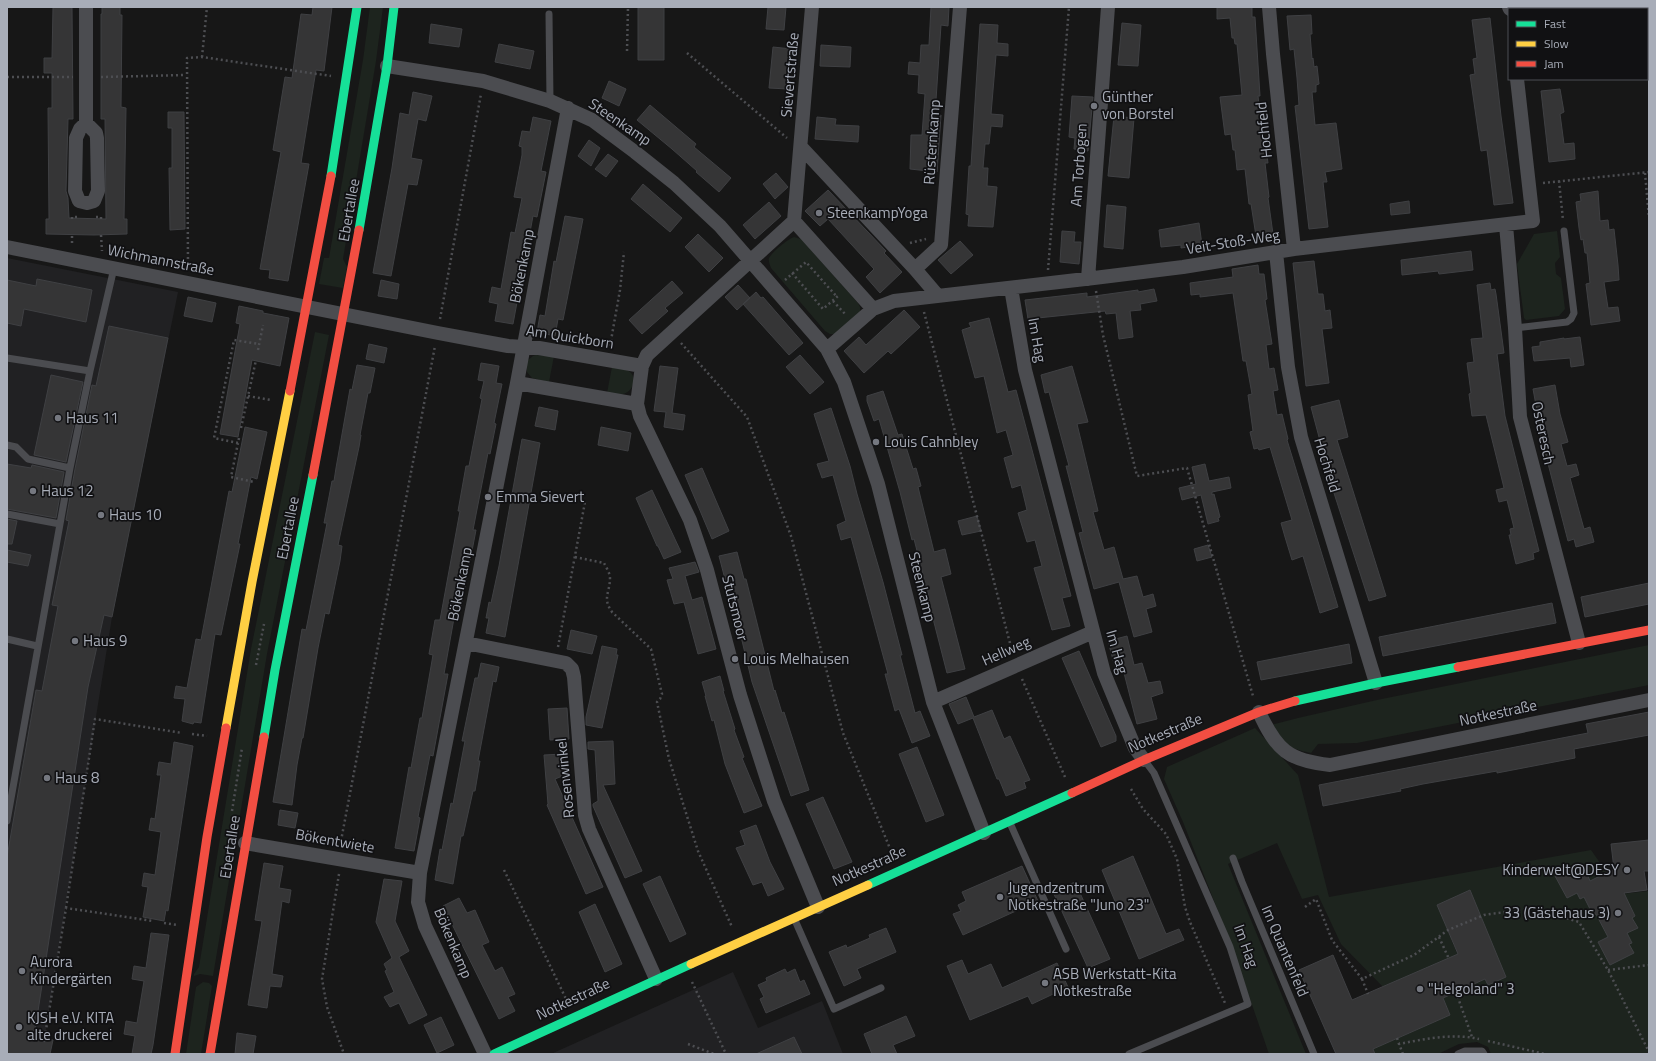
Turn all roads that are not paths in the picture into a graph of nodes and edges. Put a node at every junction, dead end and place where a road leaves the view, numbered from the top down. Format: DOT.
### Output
graph roads {
  1 [pos="86,7"];
  2 [pos="357,7"];
  3 [pos="394,7"];
  4 [pos="812,7"];
  5 [pos="960,7"];
  6 [pos="1108,7"];
  7 [pos="1269,7"];
  8 [pos="549,14"];
  9 [pos="387,66"];
  10 [pos="1517,80"];
  11 [pos="550,101"];
  12 [pos="568,108"];
  13 [pos="86,123"];
  14 [pos="801,147"];
  15 [pos="794,221"];
  16 [pos="1506,225"];
  17 [pos="1564,231"];
  18 [pos="7,247"];
  19 [pos="1294,249"];
  20 [pos="1276,252"];
  21 [pos="750,260"];
  22 [pos="114,268"];
  23 [pos="915,269"];
  24 [pos="1091,278"];
  25 [pos="1011,288"];
  26 [pos="938,296"];
  27 [pos="308,307"];
  28 [pos="873,309"];
  29 [pos="345,315"];
  30 [pos="1515,328"];
  31 [pos="524,347"];
  32 [pos="828,349"];
  33 [pos="7,358"];
  34 [pos="642,366"];
  35 [pos="90,371"];
  36 [pos="517,383"];
  37 [pos="637,404"];
  38 [pos="7,446"];
  39 [pos="70,468"];
  40 [pos="7,514"];
  41 [pos="60,524"];
  42 [pos="1649,630"];
  43 [pos="1094,632"];
  44 [pos="7,639"];
  45 [pos="466,643"];
  46 [pos="1579,643"];
  47 [pos="37,646"];
  48 [pos="1376,683"];
  49 [pos="1649,700"];
  50 [pos="933,702"];
  51 [pos="1259,712"];
  52 [pos="1144,760"];
  53 [pos="7,821"];
  54 [pos="1010,822"];
  55 [pos="984,833"];
  56 [pos="245,843"];
  57 [pos="1233,858"];
  58 [pos="420,873"];
  59 [pos="818,907"];
  60 [pos="794,918"];
  61 [pos="1066,949"];
  62 [pos="656,979"];
  63 [pos="881,988"];
  64 [pos="175,1054"];
  65 [pos="210,1054"];
  66 [pos="485,1054"];
  67 [pos="494,1054"];
  68 [pos="1129,1054"];
  69 [pos="1314,1054"];
  70 [pos="1458,1054"];
  71 [pos="1484,1054"];
  1 -- 13 [label="street"];
  2 -- 27 [label="main road, Ebertallee"];
  3 -- 9 [label="main road, Ebertallee"];
  4 -- 14 [label="street, Sievertstraße"];
  5 -- 23 [label="street, Rüsternkamp"];
  6 -- 24 [label="street, Am Torbogen"];
  7 -- 19 [label="street, Hochfeld"];
  8 -- 11 [label="lane"];
  9 -- 11 [label="street, Steenkamp"];
  9 -- 29 [label="main road, Ebertallee"];
  10 -- 16 [label="street, Veit-Stoß-Weg"];
  11 -- 12 [label="street, Steenkamp"];
  12 -- 21 [label="street, Steenkamp"];
  12 -- 31 [label="street, Bökenkamp"];
  13 -- 13 [label="street"];
  14 -- 15 [label="street, Sievertstraße"];
  14 -- 23 [label="street"];
  15 -- 21 [label="street"];
  15 -- 28 [label="street"];
  16 -- 19 [label="street, Veit-Stoß-Weg"];
  16 -- 30 [label="street, Osteresch"];
  17 -- 30 [label="lane"];
  18 -- 22 [label="street, Wichmannstraße"];
  19 -- 20 [label="street, Veit-Stoß-Weg"];
  20 -- 24 [label="street, Veit-Stoß-Weg"];
  20 -- 48 [label="street, Hochfeld"];
  21 -- 32 [label="street, Steenkamp"];
  21 -- 34 [label="street"];
  22 -- 27 [label="street, Wichmannstraße"];
  22 -- 35 [label="lane"];
  23 -- 26 [label="street"];
  24 -- 25 [label="street, Veit-Stoß-Weg"];
  25 -- 26 [label="street, Veit-Stoß-Weg"];
  25 -- 43 [label="street, Im Hag"];
  26 -- 28 [label="street"];
  27 -- 29 [label="street, Wichmannstraße"];
  27 -- 64 [label="main road, Ebertallee"];
  28 -- 32 [label="street"];
  29 -- 31 [label="street, Am Quickborn"];
  29 -- 56 [label="main road, Ebertallee"];
  30 -- 46 [label="street, Osteresch"];
  31 -- 34 [label="street, Am Quickborn"];
  31 -- 36 [label="street, Bökenkamp"];
  32 -- 50 [label="street, Steenkamp"];
  33 -- 35 [label="lane"];
  34 -- 37 [label="street, Stutsmoor"];
  35 -- 39 [label="lane"];
  36 -- 37 [label="street"];
  36 -- 45 [label="street, Bökenkamp"];
  37 -- 59 [label="street, Stutsmoor"];
  38 -- 39 [label="lane"];
  39 -- 41 [label="lane"];
  40 -- 41 [label="lane"];
  41 -- 47 [label="lane"];
  42 -- 46 [label="main road, Notkestraße"];
  43 -- 50 [label="street, Hellweg"];
  43 -- 52 [label="street, Im Hag"];
  44 -- 47 [label="lane"];
  45 -- 58 [label="street, Bökenkamp"];
  45 -- 62 [label="street, Rosenwinkel"];
  46 -- 48 [label="main road, Notkestraße"];
  47 -- 53 [label="lane"];
  48 -- 51 [label="main road, Notkestraße"];
  49 -- 51 [label="street, Notkestraße"];
  50 -- 55 [label="street, Steenkamp"];
  51 -- 52 [label="main road, Notkestraße"];
  52 -- 54 [label="main road, Notkestraße"];
  52 -- 68 [label="lane, Im Hag"];
  54 -- 55 [label="main road, Notkestraße"];
  54 -- 61 [label="lane"];
  55 -- 59 [label="main road, Notkestraße"];
  56 -- 58 [label="street, Bökentwiete"];
  56 -- 65 [label="main road, Ebertallee"];
  57 -- 69 [label="lane, Im Quantenfeld"];
  58 -- 66 [label="street, Bökenkamp"];
  59 -- 60 [label="main road, Notkestraße"];
  60 -- 62 [label="main road, Notkestraße"];
  60 -- 63 [label="lane"];
  62 -- 67 [label="main road, Notkestraße"];
  70 -- 71 [label="lane"];
}
